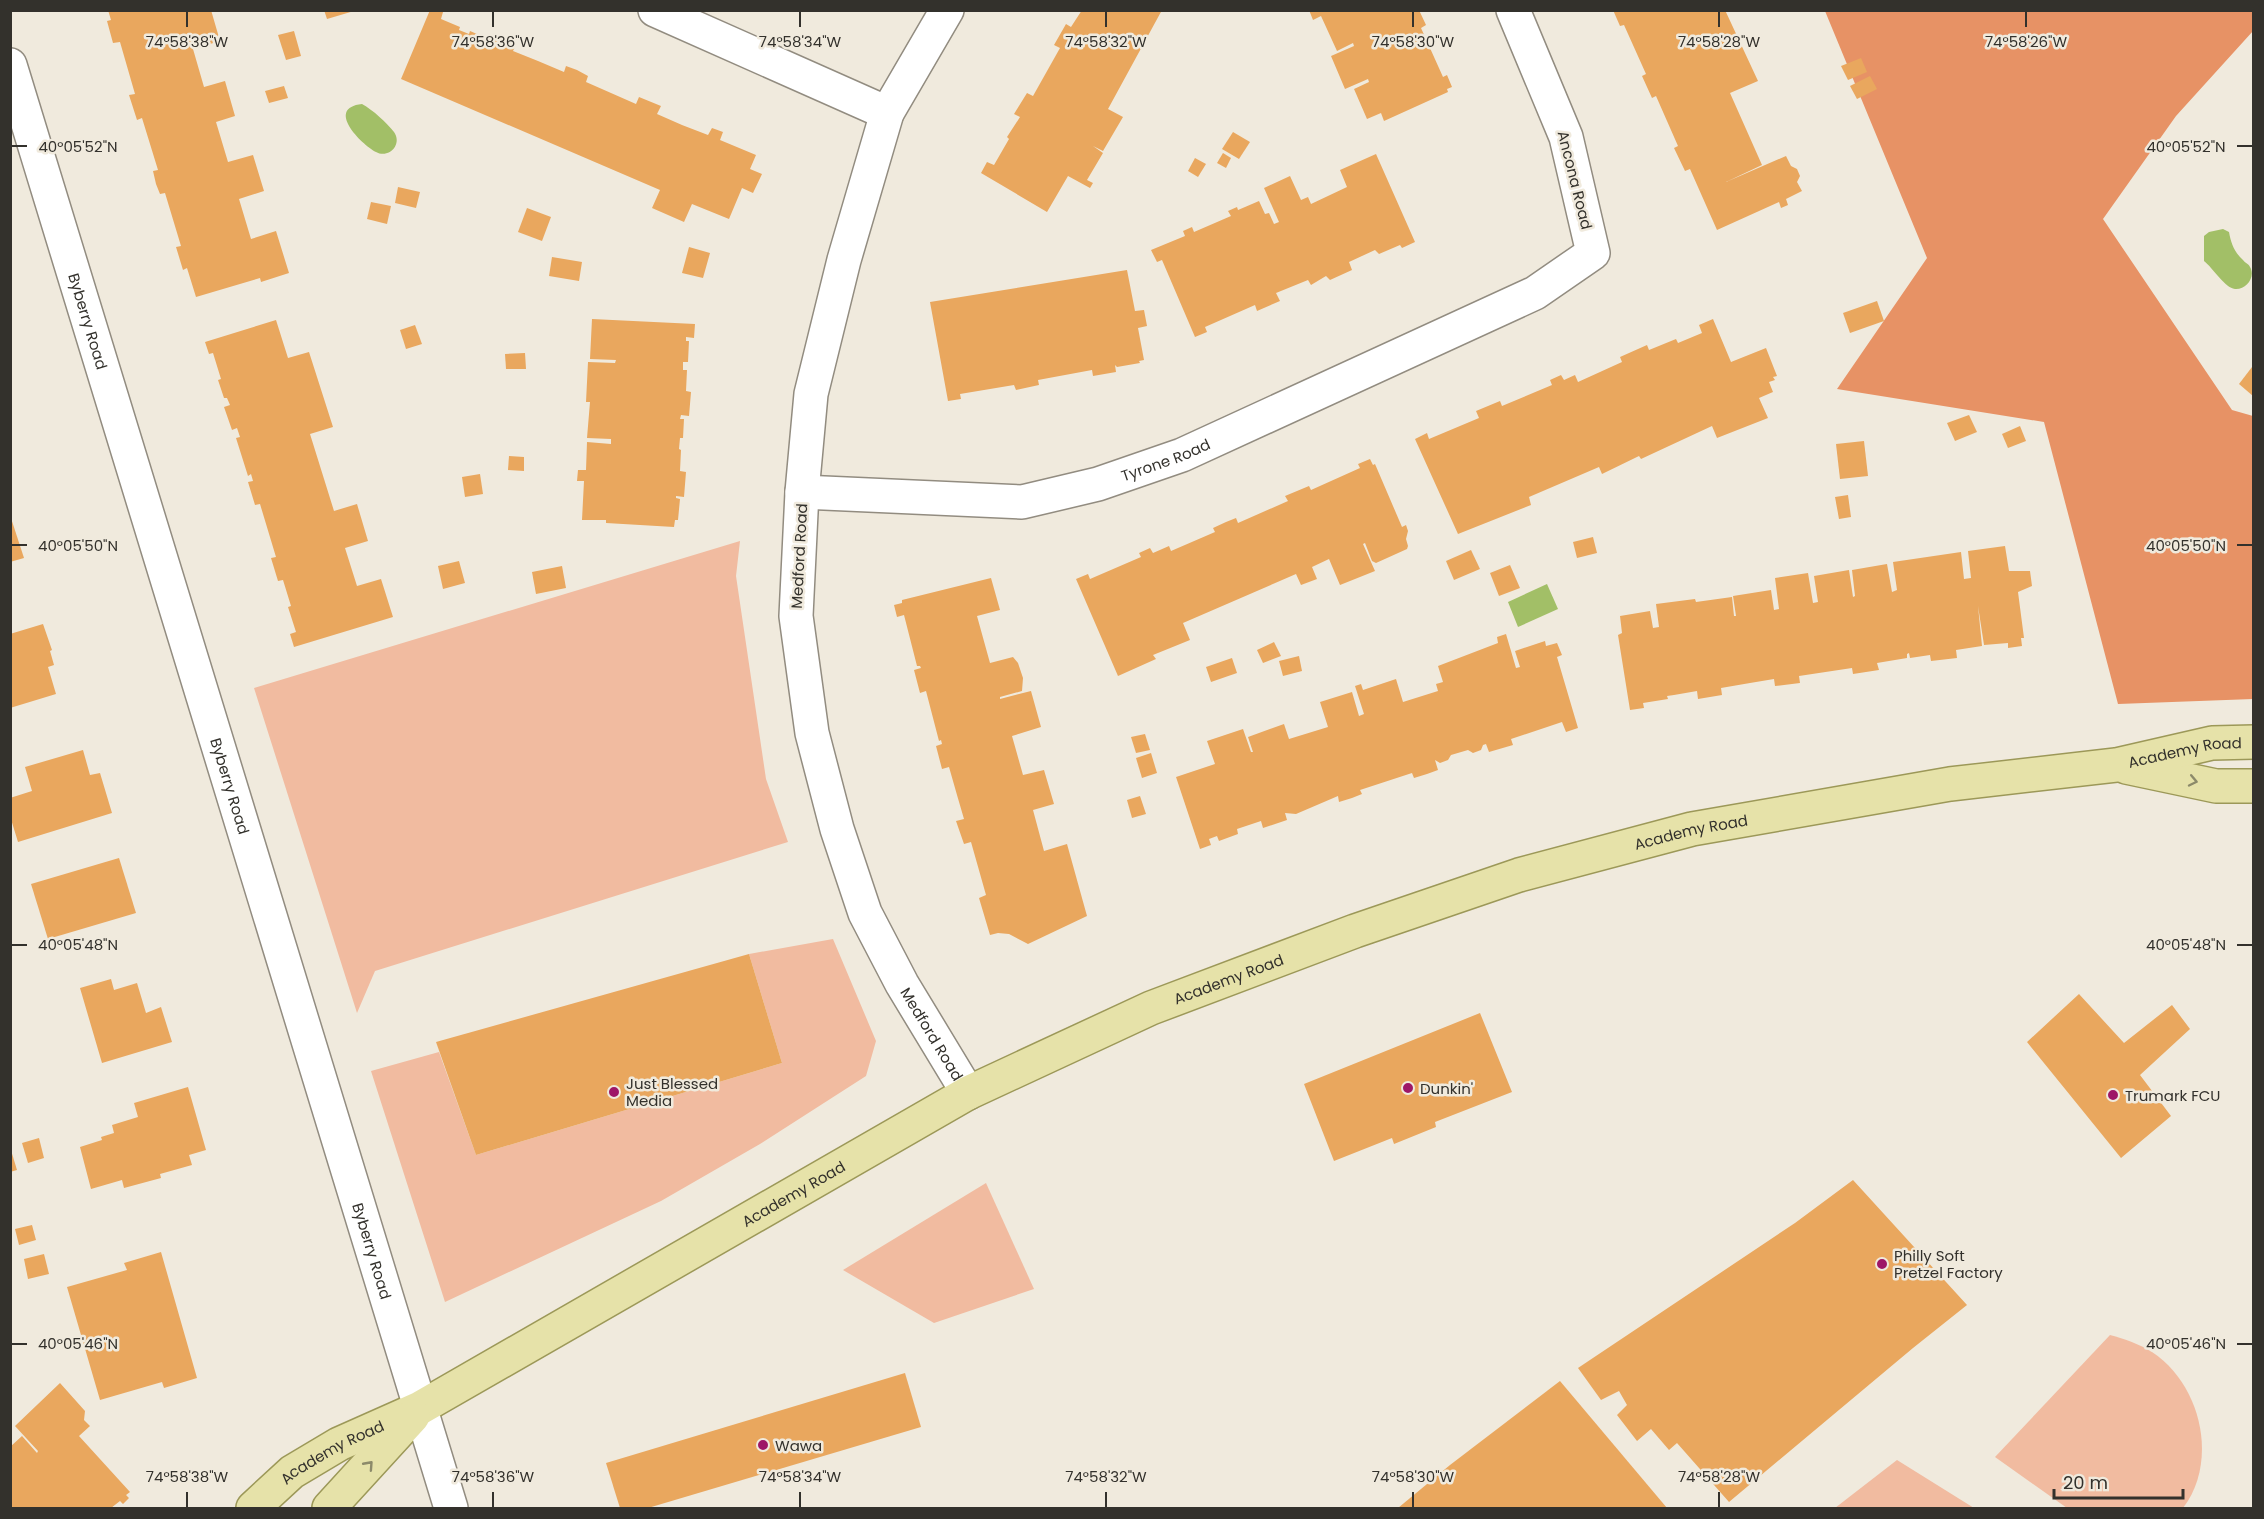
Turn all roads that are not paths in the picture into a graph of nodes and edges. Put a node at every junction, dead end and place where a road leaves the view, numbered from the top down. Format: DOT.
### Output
graph roads {
  1 [pos="655,10"];
  2 [pos="947,10"];
  3 [pos="1513,10"];
  4 [pos="10,65"];
  5 [pos="887,113"];
  6 [pos="1503,308"];
  7 [pos="802,492"];
  8 [pos="2253,742"];
  9 [pos="2116,765"];
  10 [pos="2253,786"];
  11 [pos="968,1093"];
  12 [pos="420,1408"];
  13 [pos="253,1509"];
  14 [pos="329,1509"];
  15 [pos="451,1509"];
  1 -- 5 [label="street"];
  2 -- 5 [label="street, Medford Road"];
  3 -- 6 [label="street, Ancona Road"];
  4 -- 12 [label="street, Byberry Road"];
  5 -- 7 [label="street, Medford Road"];
  6 -- 7 [label="street, Tyrone Road"];
  7 -- 11 [label="street, Medford Road"];
  8 -- 9 [label="main road, Academy Road"];
  9 -- 10 [label="main road, Academy Road, one-way"];
  9 -- 11 [label="main road, Academy Road"];
  11 -- 12 [label="main road, Academy Road"];
  12 -- 13 [label="main road, Academy Road"];
  14 -- 12 [label="main road, Academy Road, one-way"];
  12 -- 15 [label="street, Byberry Road"];
}
